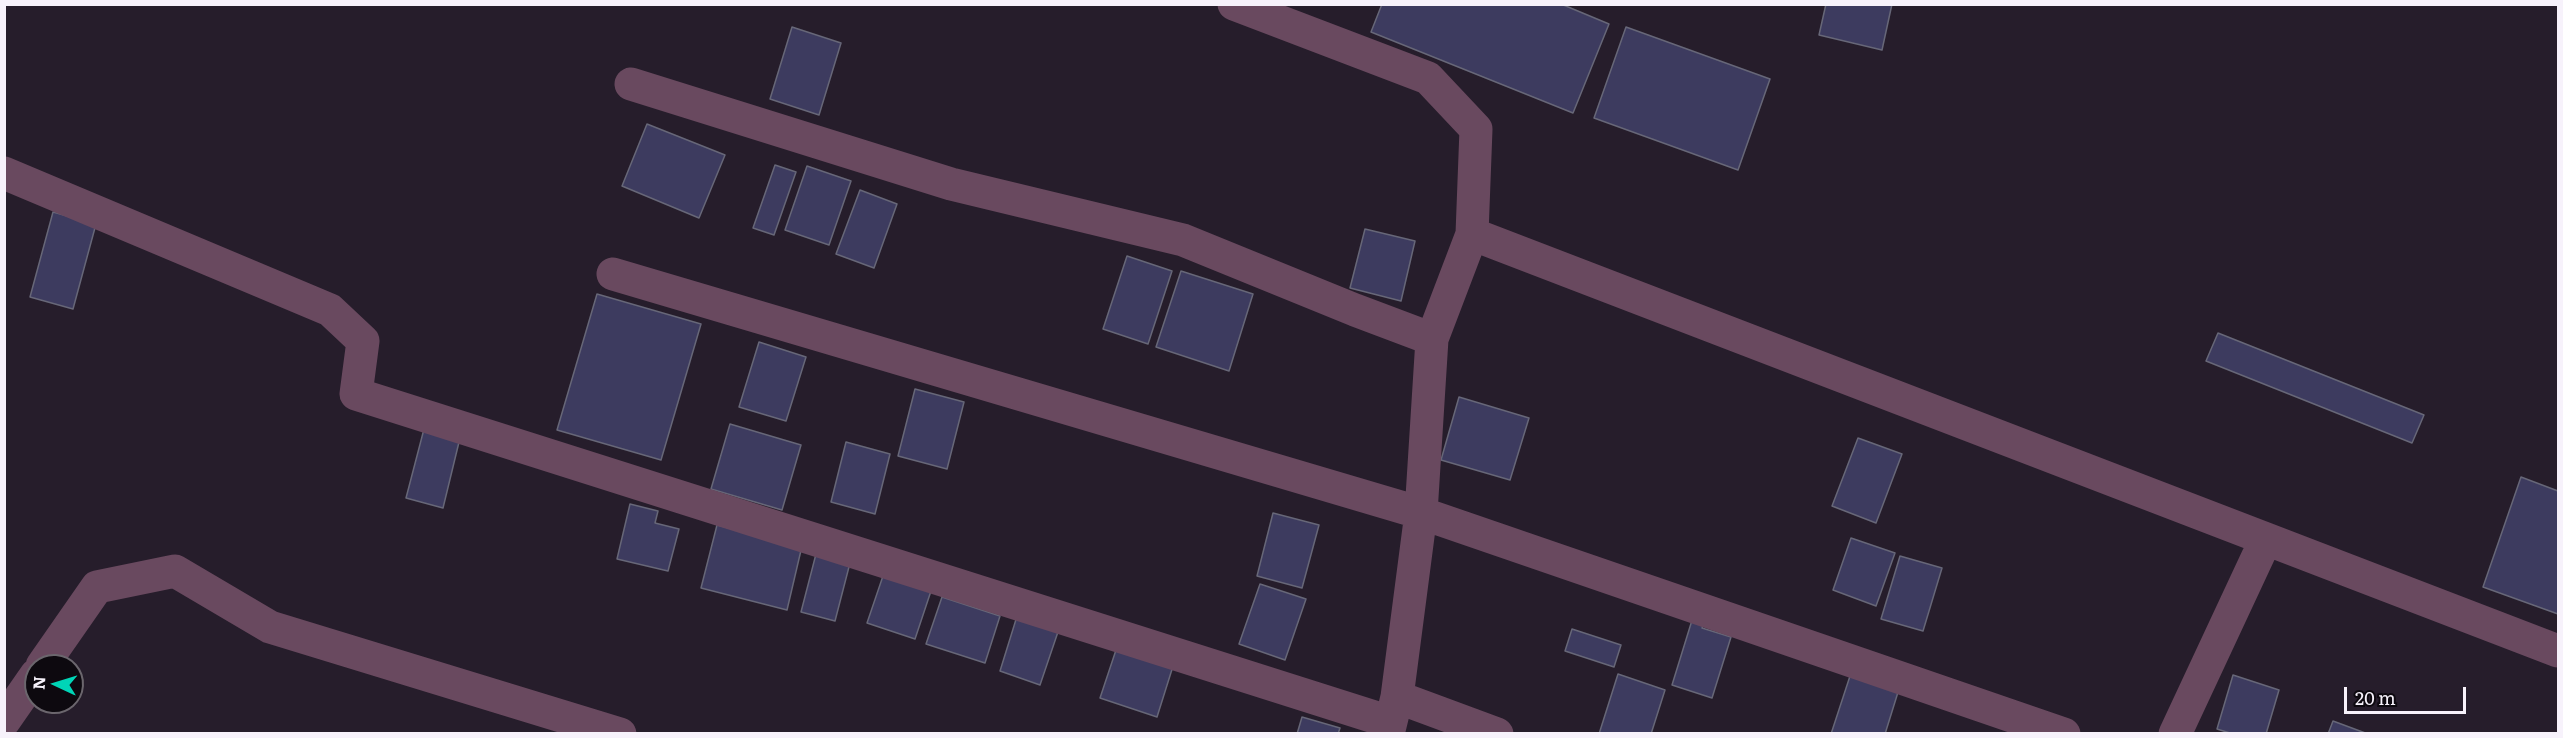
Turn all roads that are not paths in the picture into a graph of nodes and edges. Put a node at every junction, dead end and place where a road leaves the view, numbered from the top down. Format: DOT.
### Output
graph roads {
  1 [pos="1234,4"];
  2 [pos="1285,14"];
  3 [pos="631,84"];
  4 [pos="4,173"];
  5 [pos="1473,234"];
  6 [pos="613,274"];
  7 [pos="1432,339"];
  8 [pos="1422,513"];
  9 [pos="2266,539"];
  10 [pos="2559,651"];
  11 [pos="50,654"];
  12 [pos="24,692"];
  13 [pos="1392,718"];
  14 [pos="4,721"];
  15 [pos="620,734"];
  16 [pos="1497,734"];
  17 [pos="2064,734"];
  18 [pos="2175,734"];
  1 -- 2 [label="street"];
  2 -- 5 [label="street"];
  3 -- 7 [label="street"];
  4 -- 13 [label="street"];
  5 -- 7 [label="street"];
  5 -- 9 [label="street"];
  6 -- 8 [label="street"];
  7 -- 8 [label="street"];
  8 -- 13 [label="street"];
  8 -- 17 [label="street"];
  9 -- 10 [label="street"];
  9 -- 18 [label="street"];
  11 -- 15 [label="street"];
  12 -- 14 [label="street"];
  13 -- 16 [label="street"];
}
